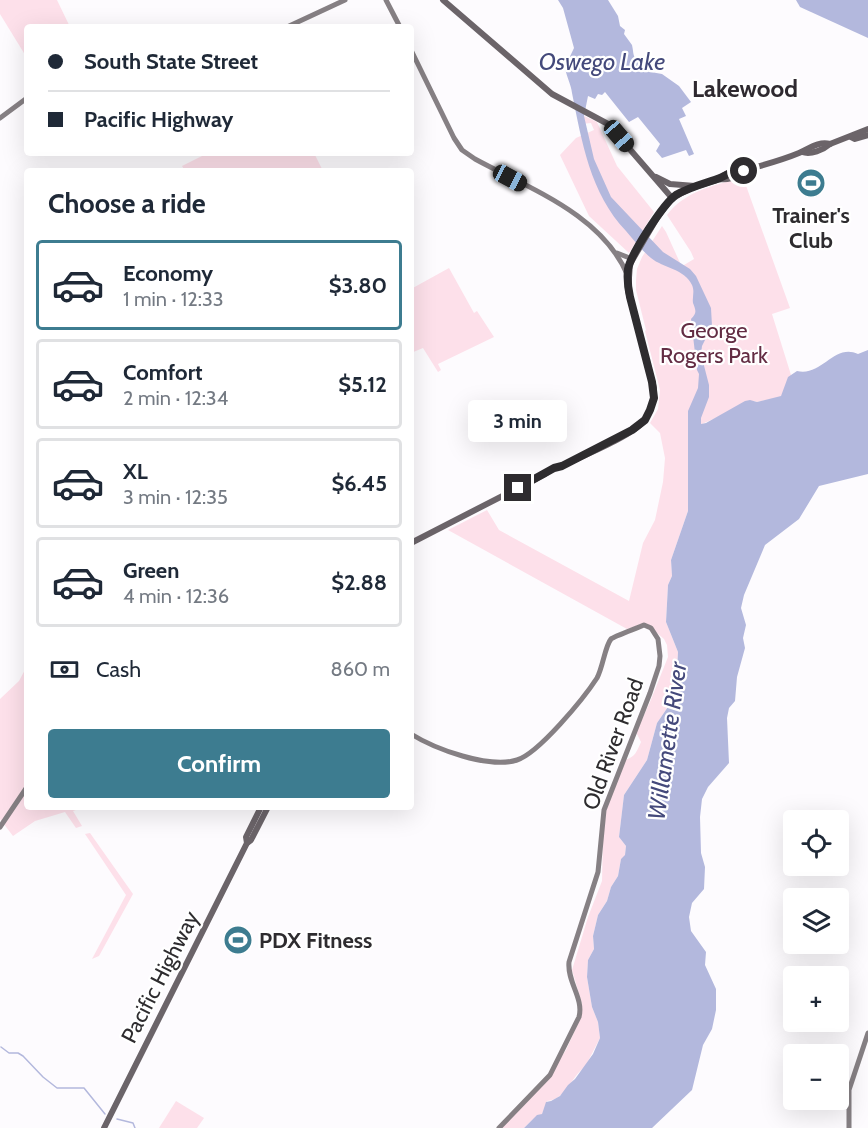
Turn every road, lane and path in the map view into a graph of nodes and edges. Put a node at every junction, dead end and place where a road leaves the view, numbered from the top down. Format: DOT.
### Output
graph roads {
  1 [pos="345,0"];
  2 [pos="386,0"];
  3 [pos="443,0"];
  4 [pos="293,24"];
  5 [pos="398,24"];
  6 [pos="414,56"];
  7 [pos="24,100"];
  8 [pos="0,118"];
  9 [pos="868,129"];
  10 [pos="868,135"];
  11 [pos="851,137"];
  12 [pos="653,175"];
  13 [pos="696,186"];
  14 [pos="672,198"];
  15 [pos="616,253"];
  16 [pos="633,257"];
  17 [pos="628,276"];
  18 [pos="414,541"];
  19 [pos="414,736"];
  20 [pos="24,791"];
  21 [pos="260,810"];
  22 [pos="266,810"];
  23 [pos="0,826"];
  24 [pos="247,843"];
  25 [pos="868,1033"];
  26 [pos="104,1128"];
  27 [pos="500,1128"];
  28 [pos="849,1128"];
  1 -- 4 [label="street"];
  2 -- 5 [label="street"];
  3 -- 12 [label="main road"];
  6 -- 15 [label="street"];
  7 -- 8 [label="street"];
  9 -- 11 [label="main road"];
  10 -- 11 [label="main road"];
  11 -- 13 [label="main road"];
  12 -- 13 [label="main road"];
  12 -- 14 [label="main road"];
  13 -- 14 [label="main road"];
  14 -- 16 [label="main road"];
  15 -- 16 [label="street"];
  15 -- 17 [label="street"];
  16 -- 17 [label="main road"];
  17 -- 18 [label="main road"];
  19 -- 27 [label="street, Old River Road"];
  20 -- 23 [label="street"];
  21 -- 24 [label="main road, Pacific Highway"];
  22 -- 24 [label="main road, Pacific Highway"];
  24 -- 26 [label="main road, Pacific Highway"];
  25 -- 28 [label="street"];
}
